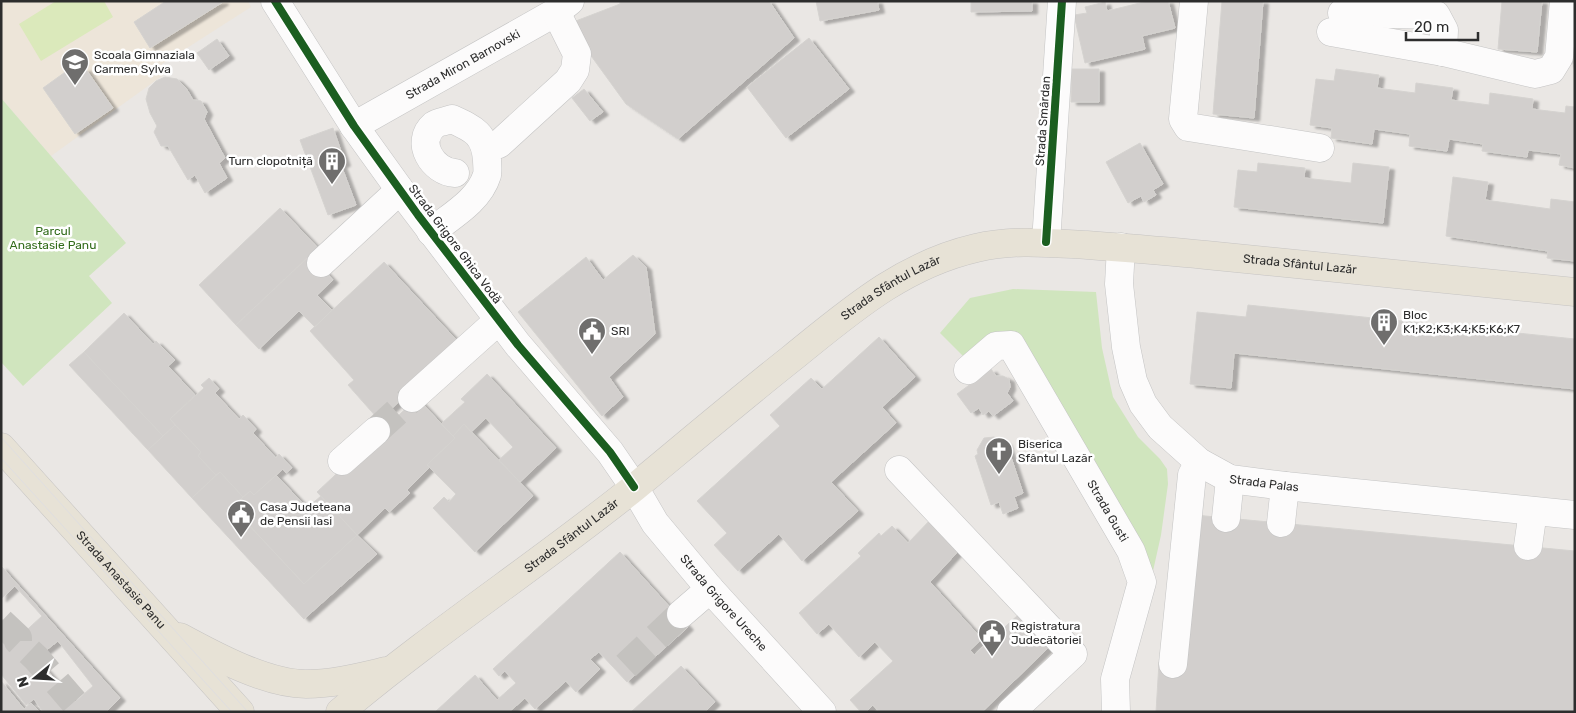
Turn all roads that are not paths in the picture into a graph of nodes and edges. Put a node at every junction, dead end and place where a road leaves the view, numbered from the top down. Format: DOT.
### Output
graph roads {
  1 [pos="275,1"];
  2 [pos="1062,1"];
  3 [pos="1194,1"];
  4 [pos="1564,1"];
  5 [pos="563,6"];
  6 [pos="1336,22"];
  7 [pos="354,126"];
  8 [pos="486,147"];
  9 [pos="1320,148"];
  10 [pos="455,173"];
  11 [pos="400,190"];
  12 [pos="431,232"];
  13 [pos="1046,242"];
  14 [pos="1121,247"];
  15 [pos="321,263"];
  16 [pos="1575,292"];
  17 [pos="498,320"];
  18 [pos="968,370"];
  19 [pos="412,398"];
  20 [pos="376,431"];
  21 [pos="1,447"];
  22 [pos="342,461"];
  23 [pos="1199,462"];
  24 [pos="899,470"];
  25 [pos="1230,479"];
  26 [pos="1285,486"];
  27 [pos="634,487"];
  28 [pos="1552,513"];
  29 [pos="1226,518"];
  30 [pos="1281,523"];
  31 [pos="1537,547"];
  32 [pos="710,588"];
  33 [pos="681,614"];
  34 [pos="166,630"];
  35 [pos="1173,664"];
  36 [pos="390,670"];
  37 [pos="809,707"];
  38 [pos="240,712"];
  39 [pos="340,712"];
  40 [pos="371,712"];
  41 [pos="1011,712"];
  42 [pos="1116,712"];
  1 -- 7 [label="street, Strada Grigore Ghica Vodă"];
  2 -- 13 [label="street, Strada Smârdan"];
  3 -- 9 [label="street"];
  4 -- 6 [label="street"];
  5 -- 7 [label="street, Strada Miron Barnovski"];
  5 -- 8 [label="street"];
  7 -- 11 [label="street, Strada Grigore Ghica Vodă"];
  8 -- 10 [label="street"];
  8 -- 12 [label="street"];
  11 -- 12 [label="street, Strada Grigore Ghica Vodă"];
  11 -- 15 [label="street"];
  12 -- 17 [label="street, Strada Grigore Ghica Vodă"];
  13 -- 14 [label="main road, Strada Sfântul Lazăr"];
  13 -- 27 [label="main road, Strada Sfântul Lazăr"];
  14 -- 16 [label="main road, Strada Sfântul Lazăr"];
  14 -- 23 [label="street, Strada Palas"];
  17 -- 19 [label="street"];
  17 -- 27 [label="street, Strada Grigore Ghica Vodă"];
  18 -- 42 [label="street, Strada Gusti"];
  20 -- 22 [label="street"];
  21 -- 34 [label="main road, Strada Anastasie Panu"];
  23 -- 25 [label="street, Strada Palas"];
  23 -- 35 [label="street"];
  24 -- 41 [label="street"];
  25 -- 26 [label="street, Strada Palas"];
  25 -- 29 [label="street"];
  26 -- 28 [label="street, Strada Palas"];
  26 -- 30 [label="street"];
  27 -- 32 [label="street, Strada Grigore Ureche"];
  27 -- 36 [label="main road, Strada Sfântul Lazăr"];
  28 -- 31 [label="street"];
  32 -- 33 [label="street"];
  32 -- 37 [label="street, Strada Grigore Ureche"];
  34 -- 36 [label="main road"];
  34 -- 38 [label="main road, Strada Anastasie Panu"];
  36 -- 39 [label="main road, Strada Sfântul Lazăr"];
  36 -- 40 [label="main road"];
}
